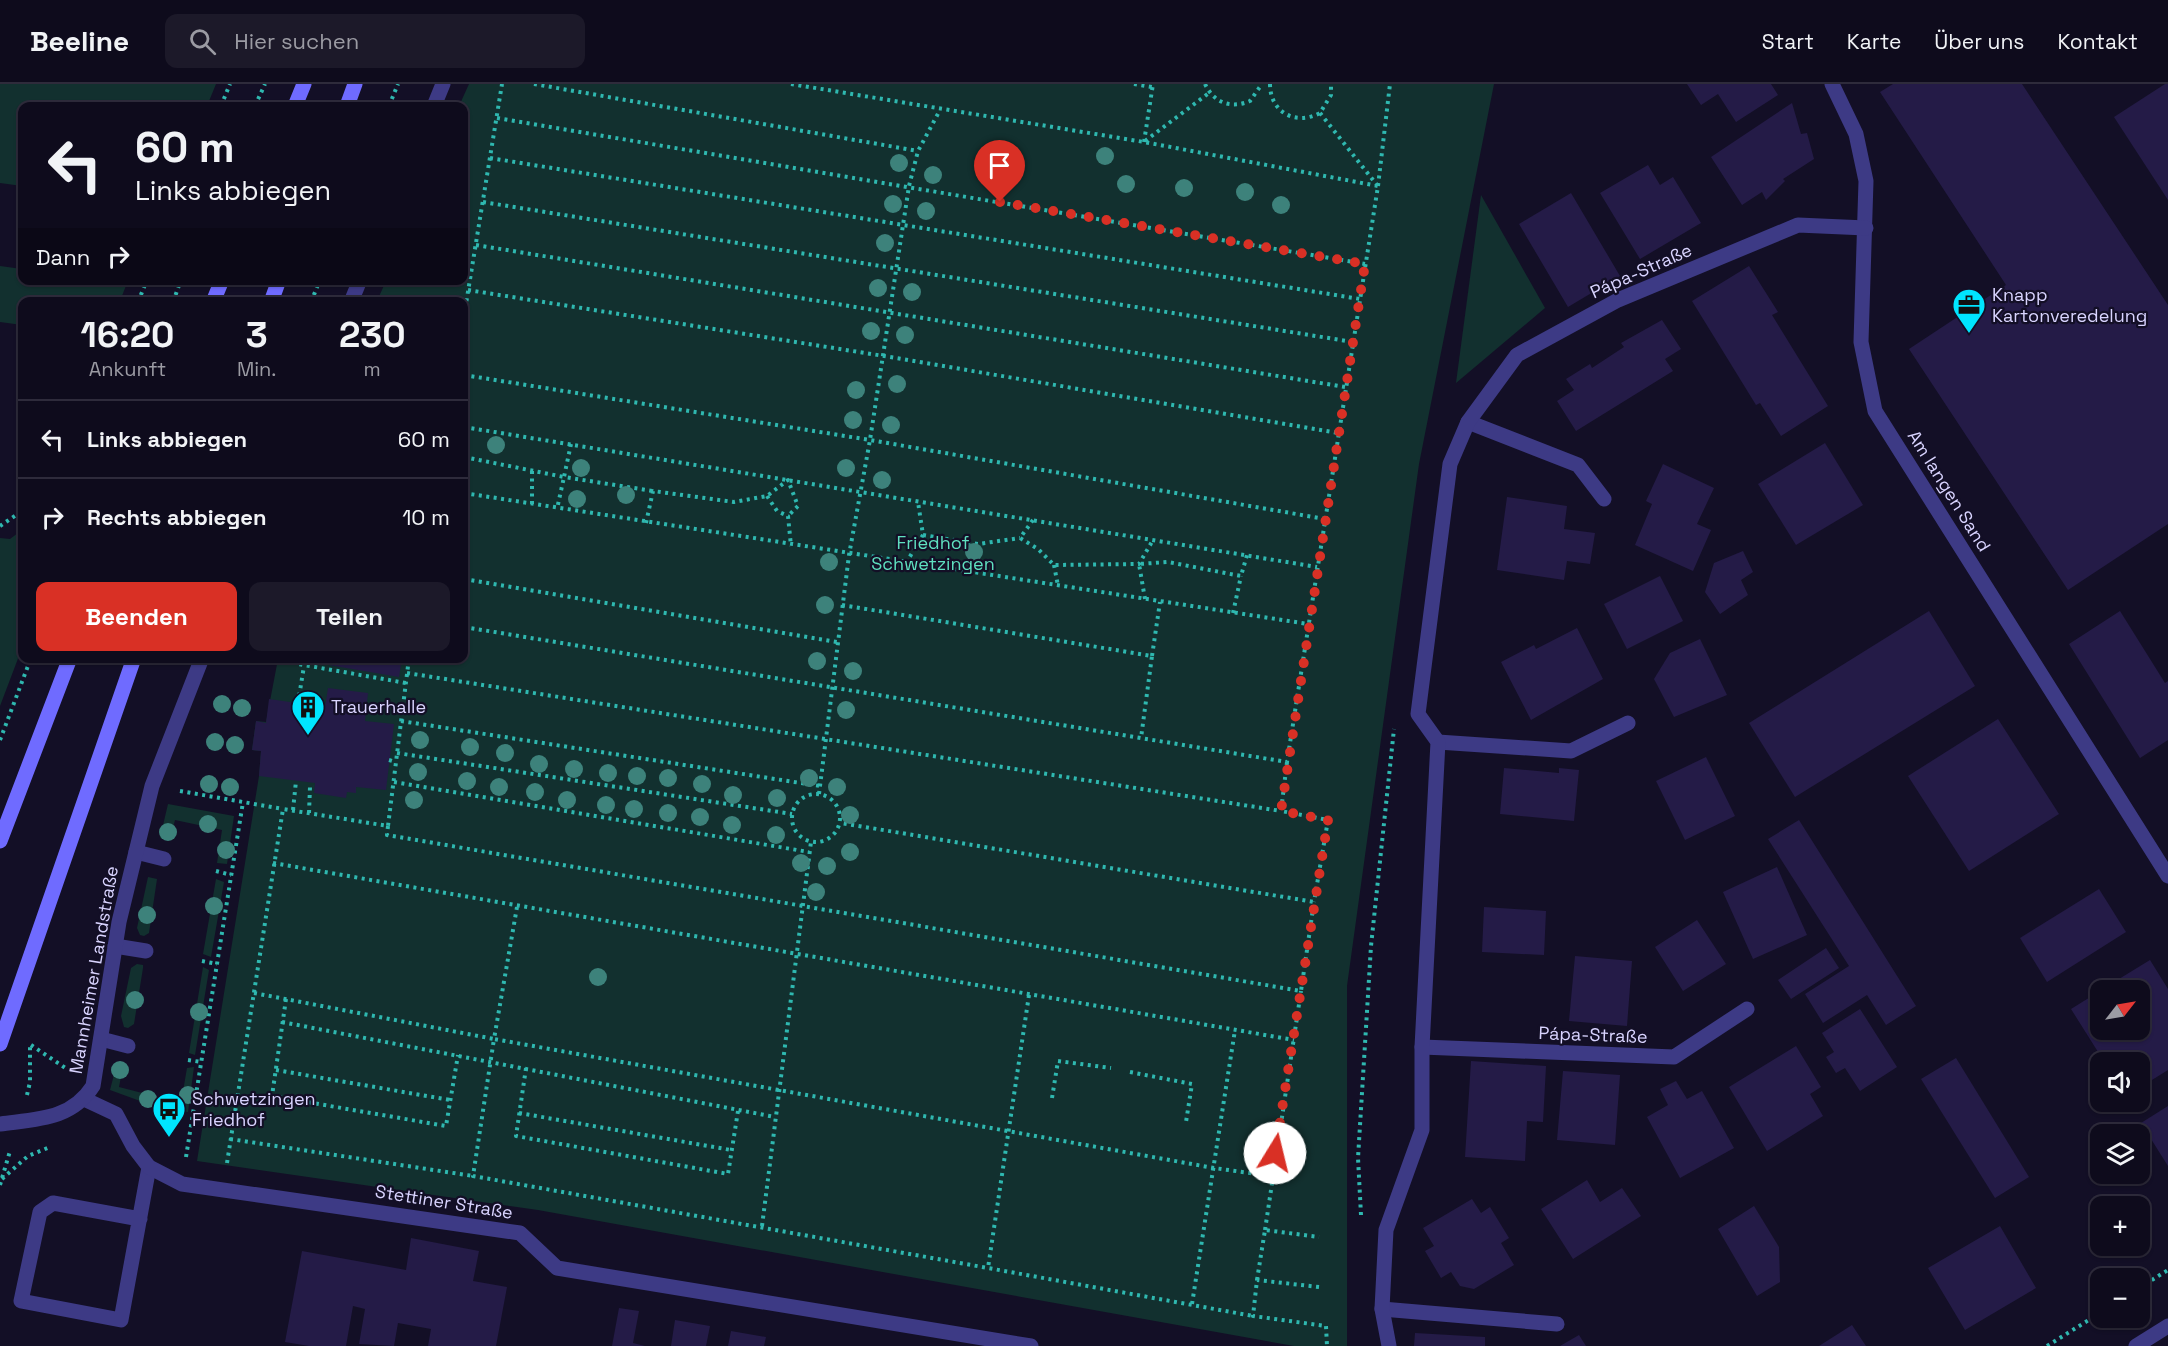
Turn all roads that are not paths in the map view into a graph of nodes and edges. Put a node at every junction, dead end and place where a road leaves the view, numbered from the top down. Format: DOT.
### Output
graph roads {
  1 [pos="304,84"];
  2 [pos="355,84"];
  3 [pos="443,84"];
  4 [pos="1832,84"];
  5 [pos="297,102"];
  6 [pos="348,102"];
  7 [pos="436,102"];
  8 [pos="1866,228"];
  9 [pos="1468,422"];
  10 [pos="1604,499"];
  11 [pos="68,663"];
  12 [pos="132,663"];
  13 [pos="200,663"];
  14 [pos="1628,723"];
  15 [pos="1438,742"];
  16 [pos="0,841"];
  17 [pos="136,852"];
  18 [pos="164,859"];
  19 [pos="2168,876"];
  20 [pos="115,946"];
  21 [pos="146,951"];
  22 [pos="1747,1009"];
  23 [pos="100,1039"];
  24 [pos="0,1044"];
  25 [pos="128,1046"];
  26 [pos="1422,1047"];
  27 [pos="84,1100"];
  28 [pos="0,1124"];
  29 [pos="149,1167"];
  30 [pos="140,1218"];
  31 [pos="1382,1309"];
  32 [pos="1557,1324"];
  33 [pos="2168,1326"];
  34 [pos="960,1340"];
  35 [pos="1032,1346"];
  36 [pos="1389,1346"];
  37 [pos="2136,1346"];
  1 -- 5 [label="main road"];
  2 -- 6 [label="main road"];
  3 -- 7 [label="street"];
  4 -- 8 [label="street, Am langen Sand"];
  8 -- 9 [label="street, Pápa-Straße"];
  8 -- 19 [label="street, Am langen Sand"];
  9 -- 10 [label="street"];
  9 -- 15 [label="street, Pápa-Straße"];
  11 -- 16 [label="main road"];
  12 -- 24 [label="main road"];
  13 -- 17 [label="street, Mannheimer Landstraße"];
  14 -- 15 [label="street"];
  15 -- 26 [label="street"];
  17 -- 18 [label="street"];
  17 -- 20 [label="street, Mannheimer Landstraße"];
  20 -- 21 [label="street"];
  20 -- 23 [label="street, Mannheimer Landstraße"];
  22 -- 26 [label="street, Pápa-Straße"];
  23 -- 25 [label="street"];
  23 -- 27 [label="street, Mannheimer Landstraße"];
  26 -- 31 [label="street"];
  27 -- 28 [label="street, Mannheimer Landstraße"];
  27 -- 29 [label="street, Stettiner Straße"];
  29 -- 30 [label="street"];
  29 -- 34 [label="street, Stettiner Straße"];
  30 -- 30 [label="street"];
  31 -- 32 [label="street"];
  31 -- 36 [label="street"];
  33 -- 37 [label="street"];
  34 -- 35 [label="street, Stettiner Straße"];
}
